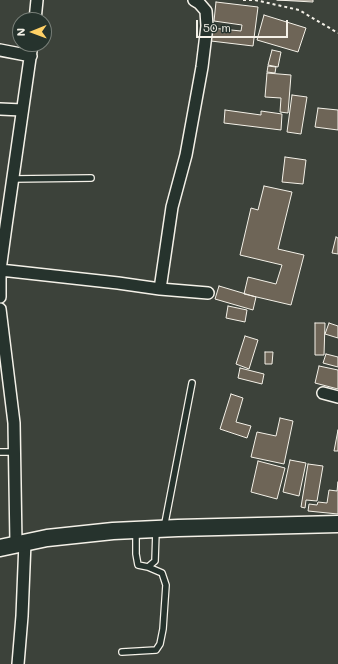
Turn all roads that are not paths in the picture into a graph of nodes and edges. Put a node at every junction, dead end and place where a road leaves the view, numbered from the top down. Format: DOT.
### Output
graph roads {
  1 [pos="37,0"];
  2 [pos="194,0"];
  3 [pos="36,12"];
  4 [pos="0,50"];
  5 [pos="31,52"];
  6 [pos="31,56"];
  7 [pos="0,109"];
  8 [pos="22,110"];
  9 [pos="92,178"];
  10 [pos="13,179"];
  11 [pos="0,270"];
  12 [pos="160,289"];
  13 [pos="208,293"];
  14 [pos="0,297"];
  15 [pos="0,309"];
  16 [pos="192,383"];
  17 [pos="323,393"];
  18 [pos="338,397"];
  19 [pos="0,452"];
  20 [pos="14,452"];
  21 [pos="338,524"];
  22 [pos="160,529"];
  23 [pos="136,530"];
  24 [pos="20,543"];
  25 [pos="0,548"];
  26 [pos="148,567"];
  27 [pos="122,652"];
  28 [pos="18,664"];
  1 -- 3 [label="street"];
  2 -- 12 [label="street"];
  4 -- 6 [label="street"];
  5 -- 6 [label="street"];
  6 -- 8 [label="street"];
  7 -- 8 [label="street"];
  8 -- 10 [label="street"];
  9 -- 10 [label="lane"];
  10 -- 11 [label="street"];
  11 -- 12 [label="street"];
  11 -- 14 [label="street"];
  12 -- 13 [label="street"];
  15 -- 20 [label="street"];
  16 -- 22 [label="lane"];
  17 -- 18 [label="street"];
  19 -- 20 [label="lane"];
  20 -- 24 [label="street"];
  21 -- 22 [label="main road"];
  22 -- 23 [label="main road"];
  22 -- 26 [label="lane"];
  23 -- 24 [label="main road"];
  23 -- 26 [label="lane"];
  24 -- 25 [label="main road"];
  24 -- 28 [label="street"];
  26 -- 27 [label="lane"];
}
